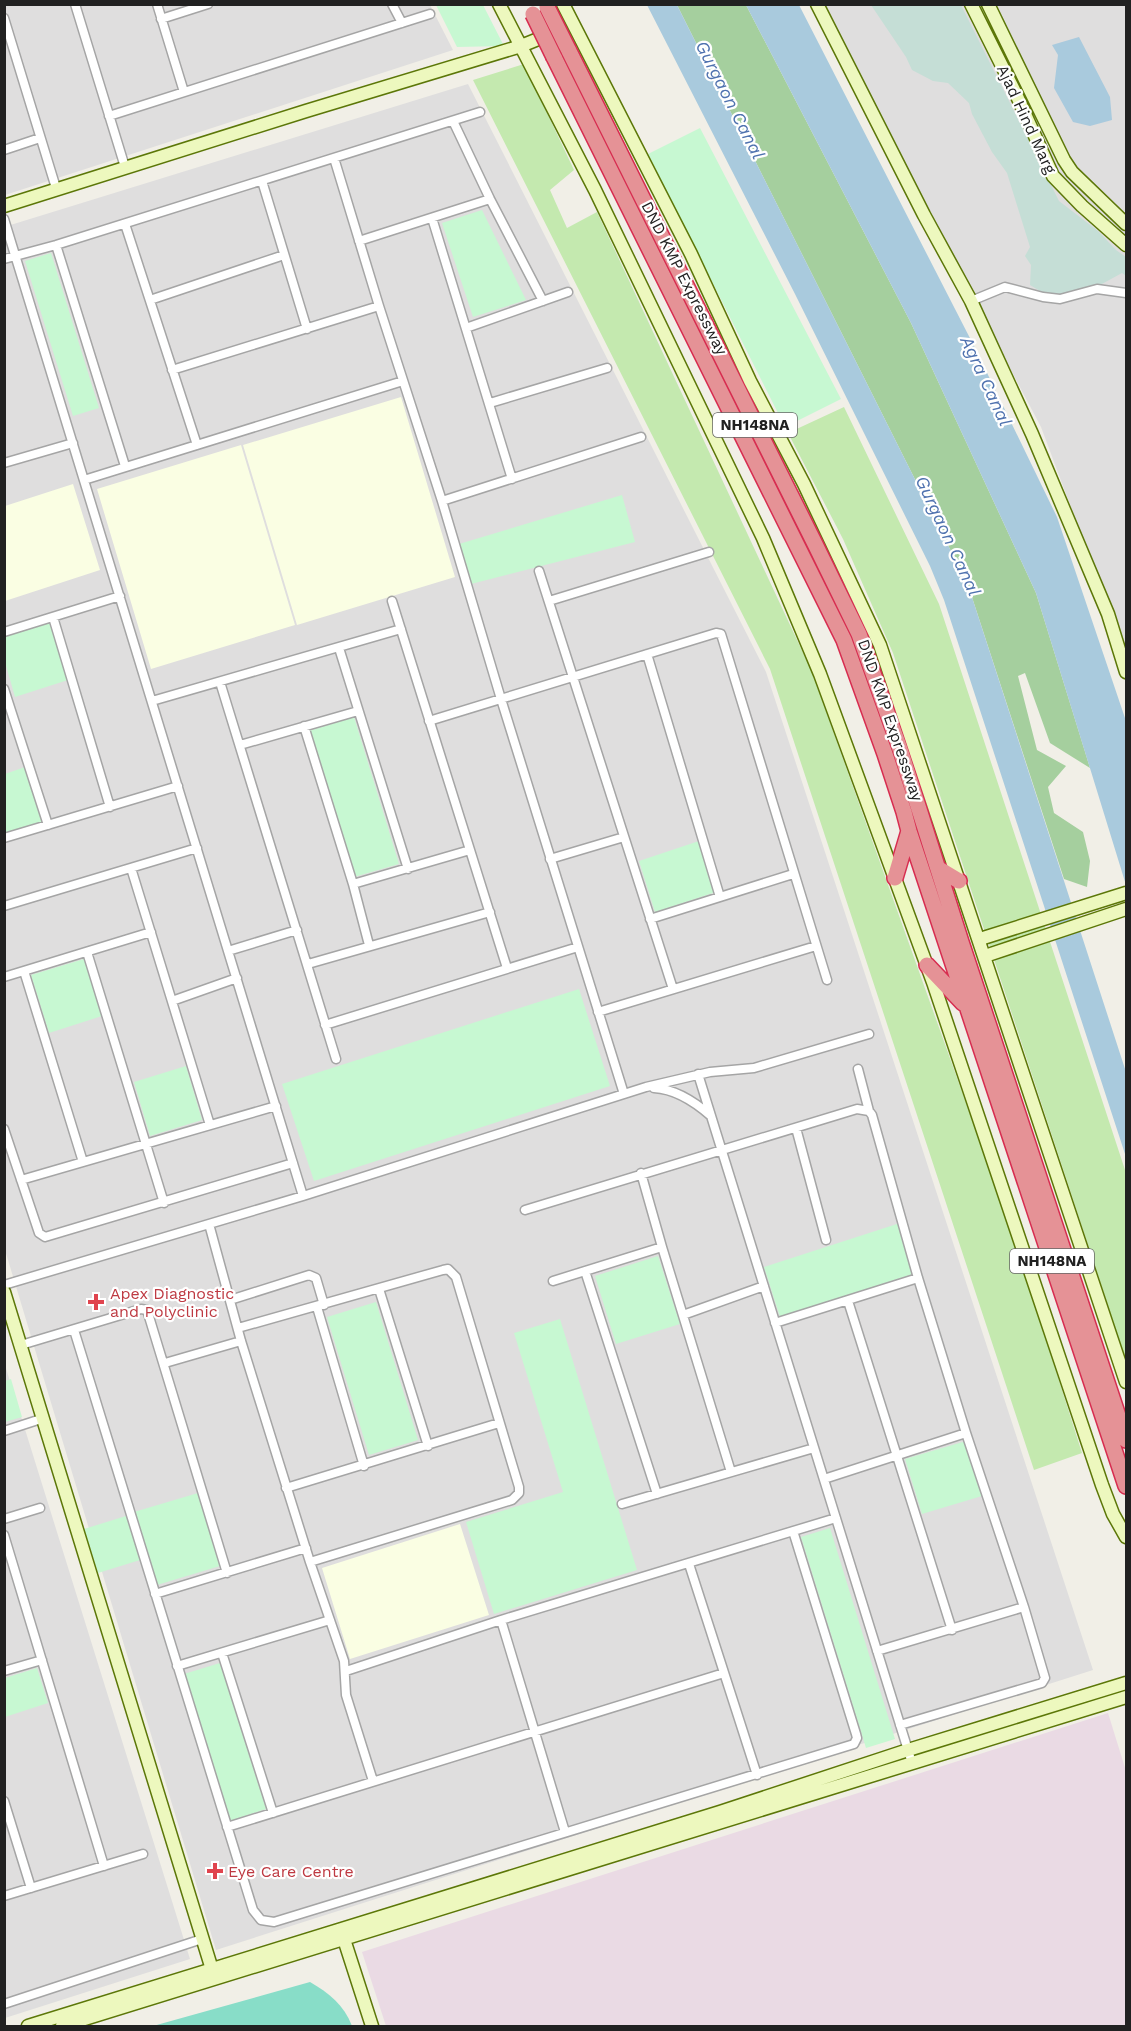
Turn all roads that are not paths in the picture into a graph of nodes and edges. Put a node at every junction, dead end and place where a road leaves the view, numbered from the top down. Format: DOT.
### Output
graph roads {
  1 [pos="75,4"];
  2 [pos="157,4"];
  3 [pos="208,4"];
  4 [pos="392,4"];
  5 [pos="500,4"];
  6 [pos="563,4"];
  7 [pos="817,4"];
  8 [pos="971,4"];
  9 [pos="988,4"];
  10 [pos="546,6"];
  11 [pos="530,9"];
  12 [pos="430,14"];
  13 [pos="4,18"];
  14 [pos="161,19"];
  15 [pos="402,23"];
  16 [pos="573,24"];
  17 [pos="520,46"];
  18 [pos="184,92"];
  19 [pos="480,112"];
  20 [pos="109,116"];
  21 [pos="453,121"];
  22 [pos="40,138"];
  23 [pos="4,150"];
  24 [pos="334,158"];
  25 [pos="125,167"];
  26 [pos="262,181"];
  27 [pos="56,188"];
  28 [pos="490,199"];
  29 [pos="4,206"];
  30 [pos="432,218"];
  31 [pos="4,219"];
  32 [pos="125,224"];
  33 [pos="1126,224"];
  34 [pos="359,241"];
  35 [pos="56,245"];
  36 [pos="1126,245"];
  37 [pos="284,255"];
  38 [pos="16,256"];
  39 [pos="4,259"];
  40 [pos="568,292"];
  41 [pos="1126,293"];
  42 [pos="150,300"];
  43 [pos="543,301"];
  44 [pos="971,302"];
  45 [pos="379,306"];
  46 [pos="465,328"];
  47 [pos="307,329"];
  48 [pos="607,368"];
  49 [pos="172,370"];
  50 [pos="403,381"];
  51 [pos="490,403"];
  52 [pos="641,437"];
  53 [pos="73,442"];
  54 [pos="197,446"];
  55 [pos="5,462"];
  56 [pos="125,466"];
  57 [pos="512,479"];
  58 [pos="84,480"];
  59 [pos="442,501"];
  60 [pos="709,552"];
  61 [pos="539,571"];
  62 [pos="120,596"];
  63 [pos="392,601"];
  64 [pos="549,601"];
  65 [pos="53,616"];
  66 [pos="400,629"];
  67 [pos="4,632"];
  68 [pos="339,648"];
  69 [pos="647,654"];
  70 [pos="1126,672"];
  71 [pos="573,677"];
  72 [pos="220,682"];
  73 [pos="4,688"];
  74 [pos="501,699"];
  75 [pos="152,701"];
  76 [pos="358,711"];
  77 [pos="429,721"];
  78 [pos="304,726"];
  79 [pos="240,745"];
  80 [pos="178,786"];
  81 [pos="110,807"];
  82 [pos="48,825"];
  83 [pos="909,831"];
  84 [pos="624,837"];
  85 [pos="4,838"];
  86 [pos="197,848"];
  87 [pos="470,850"];
  88 [pos="550,859"];
  89 [pos="131,868"];
  90 [pos="408,869"];
  91 [pos="939,869"];
  92 [pos="793,874"];
  93 [pos="895,878"];
  94 [pos="959,881"];
  95 [pos="353,884"];
  96 [pos="1121,895"];
  97 [pos="720,897"];
  98 [pos="4,906"];
  99 [pos="1121,911"];
  100 [pos="490,912"];
  101 [pos="651,919"];
  102 [pos="297,930"];
  103 [pos="151,932"];
  104 [pos="980,939"];
  105 [pos="369,945"];
  106 [pos="816,946"];
  107 [pos="578,947"];
  108 [pos="228,951"];
  109 [pos="87,952"];
  110 [pos="985,956"];
  111 [pos="308,964"];
  112 [pos="927,965"];
  113 [pos="507,968"];
  114 [pos="24,971"];
  115 [pos="4,977"];
  116 [pos="237,978"];
  117 [pos="827,980"];
  118 [pos="673,989"];
  119 [pos="172,1000"];
  120 [pos="967,1007"];
  121 [pos="598,1012"];
  122 [pos="325,1025"];
  123 [pos="870,1034"];
  124 [pos="336,1059"];
  125 [pos="858,1069"];
  126 [pos="698,1074"];
  127 [pos="646,1087"];
  128 [pos="624,1094"];
  129 [pos="276,1106"];
  130 [pos="869,1111"];
  131 [pos="711,1116"];
  132 [pos="210,1125"];
  133 [pos="796,1128"];
  134 [pos="4,1129"];
  135 [pos="146,1144"];
  136 [pos="722,1151"];
  137 [pos="83,1162"];
  138 [pos="293,1163"];
  139 [pos="641,1173"];
  140 [pos="21,1180"];
  141 [pos="303,1196"];
  142 [pos="164,1203"];
  143 [pos="525,1210"];
  144 [pos="209,1224"];
  145 [pos="826,1240"];
  146 [pos="662,1247"];
  147 [pos="585,1271"];
  148 [pos="918,1278"];
  149 [pos="553,1281"];
  150 [pos="4,1285"];
  151 [pos="764,1286"];
  152 [pos="379,1289"];
  153 [pos="4,1292"];
  154 [pos="230,1300"];
  155 [pos="848,1301"];
  156 [pos="321,1306"];
  157 [pos="683,1315"];
  158 [pos="775,1323"];
  159 [pos="238,1328"];
  160 [pos="74,1330"];
  161 [pos="241,1341"];
  162 [pos="21,1345"];
  163 [pos="165,1364"];
  164 [pos="1126,1382"];
  165 [pos="44,1418"];
  166 [pos="499,1424"];
  167 [pos="4,1431"];
  168 [pos="966,1433"];
  169 [pos="1126,1440"];
  170 [pos="428,1446"];
  171 [pos="814,1448"];
  172 [pos="897,1456"];
  173 [pos="364,1466"];
  174 [pos="731,1472"];
  175 [pos="824,1479"];
  176 [pos="1126,1486"];
  177 [pos="286,1488"];
  178 [pos="657,1494"];
  179 [pos="622,1504"];
  180 [pos="40,1508"];
  181 [pos="836,1518"];
  182 [pos="4,1520"];
  183 [pos="792,1531"];
  184 [pos="4,1535"];
  185 [pos="1126,1537"];
  186 [pos="306,1548"];
  187 [pos="310,1562"];
  188 [pos="689,1564"];
  189 [pos="227,1573"];
  190 [pos="155,1594"];
  191 [pos="1024,1607"];
  192 [pos="330,1620"];
  193 [pos="501,1620"];
  194 [pos="952,1630"];
  195 [pos="877,1651"];
  196 [pos="222,1653"];
  197 [pos="42,1660"];
  198 [pos="177,1666"];
  199 [pos="4,1671"];
  200 [pos="346,1671"];
  201 [pos="724,1673"];
  202 [pos="1126,1683"];
  203 [pos="1126,1697"];
  204 [pos="900,1725"];
  205 [pos="534,1731"];
  206 [pos="908,1750"];
  207 [pos="912,1763"];
  208 [pos="757,1775"];
  209 [pos="373,1781"];
  210 [pos="4,1801"];
  211 [pos="273,1813"];
  212 [pos="227,1827"];
  213 [pos="565,1833"];
  214 [pos="143,1854"];
  215 [pos="104,1866"];
  216 [pos="31,1888"];
  217 [pos="4,1896"];
  218 [pos="343,1934"];
  219 [pos="202,1939"];
  220 [pos="213,1975"];
  221 [pos="4,2004"];
  222 [pos="28,2026"];
  223 [pos="62,2026"];
  224 [pos="372,2026"];
  1 -- 20 [label="street"];
  2 -- 14 [label="street"];
  3 -- 14 [label="street"];
  4 -- 15 [label="street"];
  5 -- 17 [label="street"];
  6 -- 16 [label="street"];
  7 -- 44 [label="street"];
  8 -- 36 [label="street, Ajad Hind Marg"];
  9 -- 33 [label="street"];
  10 -- 91 [label="highway, DND KMP Expressway / NH148NA, bridge"];
  11 -- 83 [label="highway, DND KMP Expressway / NH148NA, bridge"];
  12 -- 15 [label="street"];
  13 -- 22 [label="street"];
  14 -- 18 [label="street"];
  15 -- 18 [label="street"];
  16 -- 17 [label="street"];
  16 -- 94 [label="street"];
  17 -- 25 [label="street"];
  17 -- 93 [label="street"];
  18 -- 20 [label="street"];
  19 -- 21 [label="street"];
  20 -- 25 [label="street"];
  21 -- 24 [label="street"];
  21 -- 28 [label="street"];
  22 -- 23 [label="street"];
  22 -- 27 [label="street"];
  24 -- 26 [label="street"];
  24 -- 34 [label="street"];
  25 -- 27 [label="street"];
  26 -- 32 [label="street"];
  26 -- 37 [label="street"];
  27 -- 29 [label="street"];
  28 -- 30 [label="street"];
  28 -- 43 [label="street"];
  30 -- 34 [label="street"];
  30 -- 46 [label="street"];
  31 -- 38 [label="street"];
  32 -- 35 [label="street"];
  32 -- 42 [label="street"];
  34 -- 45 [label="street"];
  35 -- 38 [label="street"];
  35 -- 56 [label="street"];
  37 -- 42 [label="street"];
  37 -- 47 [label="street"];
  38 -- 39 [label="street"];
  38 -- 53 [label="street"];
  40 -- 43 [label="street"];
  41 -- 44 [label="street"];
  42 -- 49 [label="street"];
  43 -- 46 [label="street"];
  44 -- 70 [label="street"];
  45 -- 47 [label="street"];
  45 -- 50 [label="street"];
  46 -- 51 [label="street"];
  47 -- 49 [label="street"];
  48 -- 51 [label="street"];
  49 -- 54 [label="street"];
  50 -- 54 [label="street"];
  50 -- 59 [label="street"];
  51 -- 57 [label="street"];
  52 -- 57 [label="street"];
  53 -- 55 [label="street"];
  53 -- 58 [label="street"];
  54 -- 56 [label="street"];
  56 -- 58 [label="street"];
  57 -- 59 [label="street"];
  58 -- 62 [label="street"];
  59 -- 74 [label="street"];
  60 -- 64 [label="street"];
  61 -- 64 [label="street"];
  62 -- 65 [label="street"];
  62 -- 75 [label="street"];
  63 -- 66 [label="street"];
  64 -- 71 [label="street"];
  65 -- 67 [label="street"];
  65 -- 81 [label="street"];
  66 -- 68 [label="street"];
  66 -- 77 [label="street"];
  68 -- 72 [label="street"];
  68 -- 76 [label="street"];
  69 -- 71 [label="street"];
  69 -- 92 [label="street"];
  69 -- 97 [label="street"];
  71 -- 74 [label="street"];
  71 -- 84 [label="street"];
  72 -- 75 [label="street"];
  72 -- 79 [label="street"];
  73 -- 82 [label="street"];
  74 -- 77 [label="street"];
  74 -- 88 [label="street"];
  75 -- 80 [label="street"];
  76 -- 78 [label="street"];
  76 -- 90 [label="street"];
  77 -- 87 [label="street"];
  78 -- 79 [label="street"];
  78 -- 95 [label="street"];
  79 -- 102 [label="street"];
  80 -- 81 [label="street"];
  80 -- 86 [label="street"];
  81 -- 82 [label="street"];
  82 -- 85 [label="street"];
  83 -- 93 [label="highway"];
  83 -- 120 [label="highway, DND KMP Expressway / NH148NA"];
  84 -- 88 [label="street"];
  84 -- 101 [label="street"];
  86 -- 89 [label="street"];
  86 -- 108 [label="street"];
  87 -- 90 [label="street"];
  87 -- 100 [label="street"];
  88 -- 107 [label="street"];
  89 -- 98 [label="street"];
  89 -- 103 [label="street"];
  90 -- 95 [label="street"];
  91 -- 94 [label="highway"];
  91 -- 169 [label="highway, DND KMP Expressway / NH148NA"];
  92 -- 97 [label="street"];
  92 -- 106 [label="street"];
  93 -- 112 [label="street"];
  94 -- 104 [label="street"];
  95 -- 105 [label="street"];
  96 -- 99 [label="street"];
  96 -- 104 [label="street"];
  97 -- 101 [label="street"];
  99 -- 110 [label="street"];
  100 -- 105 [label="street"];
  100 -- 113 [label="street"];
  101 -- 118 [label="street"];
  102 -- 108 [label="street"];
  102 -- 111 [label="street"];
  103 -- 109 [label="street"];
  103 -- 119 [label="street"];
  104 -- 110 [label="street"];
  105 -- 111 [label="street"];
  106 -- 117 [label="street"];
  106 -- 118 [label="street"];
  107 -- 113 [label="street"];
  107 -- 121 [label="street"];
  108 -- 116 [label="street"];
  109 -- 114 [label="street"];
  109 -- 135 [label="street"];
  110 -- 164 [label="street"];
  111 -- 122 [label="street"];
  112 -- 120 [label="highway"];
  112 -- 185 [label="street"];
  113 -- 122 [label="street"];
  114 -- 115 [label="street"];
  114 -- 137 [label="street"];
  116 -- 119 [label="street"];
  116 -- 129 [label="street"];
  118 -- 121 [label="street"];
  119 -- 132 [label="street"];
  120 -- 176 [label="highway, DND KMP Expressway / NH148NA"];
  121 -- 128 [label="street"];
  122 -- 124 [label="street"];
  123 -- 126 [label="street"];
  125 -- 130 [label="street"];
  126 -- 127 [label="street"];
  126 -- 131 [label="street"];
  127 -- 128 [label="street"];
  127 -- 131 [label="street"];
  128 -- 141 [label="street"];
  129 -- 132 [label="street"];
  129 -- 138 [label="street"];
  130 -- 133 [label="street"];
  130 -- 148 [label="street"];
  131 -- 136 [label="street"];
  132 -- 135 [label="street"];
  133 -- 136 [label="street"];
  133 -- 145 [label="street"];
  134 -- 140 [label="street"];
  135 -- 137 [label="street"];
  135 -- 142 [label="street"];
  136 -- 139 [label="street"];
  136 -- 151 [label="street"];
  137 -- 140 [label="street"];
  138 -- 141 [label="street"];
  138 -- 142 [label="street"];
  139 -- 143 [label="street"];
  139 -- 146 [label="street"];
  140 -- 142 [label="street"];
  141 -- 144 [label="street"];
  144 -- 150 [label="street"];
  144 -- 154 [label="street"];
  146 -- 147 [label="street"];
  146 -- 157 [label="street"];
  147 -- 149 [label="street"];
  147 -- 178 [label="street"];
  148 -- 155 [label="street"];
  148 -- 168 [label="street"];
  151 -- 157 [label="street"];
  151 -- 158 [label="street"];
  152 -- 156 [label="street"];
  152 -- 166 [label="street"];
  152 -- 170 [label="street"];
  153 -- 162 [label="street"];
  154 -- 156 [label="street"];
  154 -- 159 [label="street"];
  155 -- 158 [label="street"];
  155 -- 172 [label="street"];
  156 -- 159 [label="street"];
  156 -- 173 [label="street"];
  157 -- 174 [label="street"];
  158 -- 171 [label="street"];
  159 -- 161 [label="street"];
  160 -- 162 [label="street"];
  160 -- 163 [label="street"];
  160 -- 190 [label="street"];
  161 -- 163 [label="street"];
  161 -- 177 [label="street"];
  162 -- 165 [label="street"];
  163 -- 189 [label="street"];
  165 -- 167 [label="street"];
  165 -- 219 [label="street"];
  166 -- 170 [label="street"];
  166 -- 187 [label="street"];
  168 -- 172 [label="street"];
  168 -- 191 [label="street"];
  170 -- 173 [label="street"];
  171 -- 174 [label="street"];
  171 -- 175 [label="street"];
  172 -- 175 [label="street"];
  172 -- 194 [label="street"];
  173 -- 177 [label="street"];
  174 -- 178 [label="street"];
  175 -- 181 [label="street"];
  177 -- 186 [label="street"];
  178 -- 179 [label="street"];
  180 -- 182 [label="street"];
  181 -- 183 [label="street"];
  181 -- 195 [label="street"];
  183 -- 188 [label="street"];
  183 -- 208 [label="street"];
  184 -- 197 [label="street"];
  186 -- 187 [label="street"];
  186 -- 189 [label="street"];
  187 -- 192 [label="street"];
  188 -- 193 [label="street"];
  188 -- 201 [label="street"];
  189 -- 190 [label="street"];
  190 -- 198 [label="street"];
  191 -- 194 [label="street"];
  191 -- 204 [label="street"];
  192 -- 196 [label="street"];
  192 -- 200 [label="street"];
  193 -- 200 [label="street"];
  193 -- 205 [label="street"];
  194 -- 195 [label="street"];
  195 -- 204 [label="street"];
  196 -- 198 [label="street"];
  196 -- 211 [label="street"];
  197 -- 199 [label="street"];
  197 -- 215 [label="street"];
  198 -- 212 [label="street"];
  200 -- 209 [label="street"];
  201 -- 205 [label="street"];
  201 -- 208 [label="street"];
  202 -- 206 [label="street"];
  203 -- 207 [label="street"];
  204 -- 206 [label="street"];
  205 -- 209 [label="street"];
  205 -- 213 [label="street"];
  206 -- 207 [label="street"];
  206 -- 218 [label="street"];
  207 -- 218 [label="street"];
  208 -- 213 [label="street"];
  209 -- 211 [label="street"];
  210 -- 216 [label="street"];
  211 -- 212 [label="street"];
  212 -- 213 [label="street"];
  214 -- 215 [label="street"];
  215 -- 216 [label="street"];
  216 -- 217 [label="street"];
  218 -- 220 [label="street"];
  218 -- 224 [label="street"];
  219 -- 220 [label="street"];
  219 -- 221 [label="street"];
  220 -- 222 [label="street"];
  220 -- 223 [label="street"];
}
